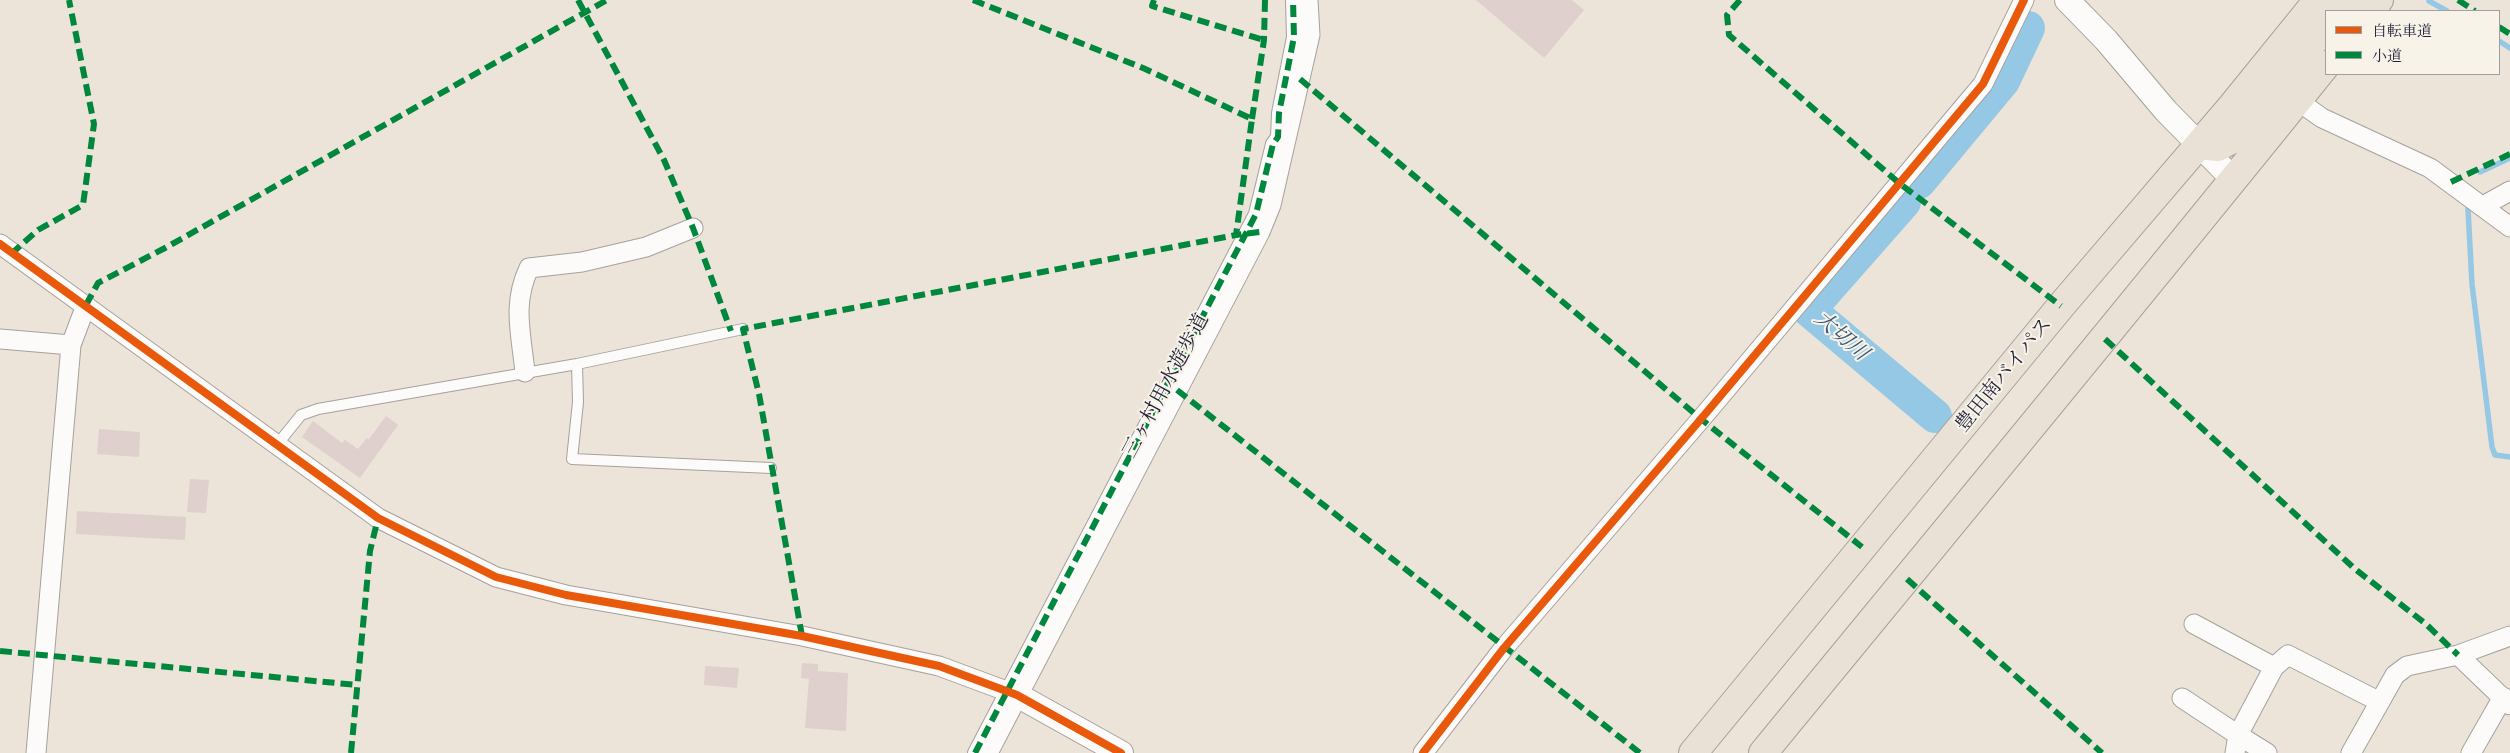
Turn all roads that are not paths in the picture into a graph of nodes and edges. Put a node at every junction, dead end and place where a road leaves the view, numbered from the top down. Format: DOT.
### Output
graph roads {
  1 [pos="1293,0"];
  2 [pos="1308,0"];
  3 [pos="2024,0"];
  4 [pos="2067,0"];
  5 [pos="2318,0"];
  6 [pos="2348,0"];
  7 [pos="2379,0"];
  8 [pos="2339,10"];
  9 [pos="2371,10"];
  10 [pos="2325,27"];
  11 [pos="2325,67"];
  12 [pos="2298,101"];
  13 [pos="2199,144"];
  14 [pos="2233,178"];
  15 [pos="2510,191"];
  16 [pos="2483,206"];
  17 [pos="2510,227"];
  18 [pos="693,228"];
  19 [pos="0,244"];
  20 [pos="86,305"];
  21 [pos="744,329"];
  22 [pos="0,339"];
  23 [pos="71,345"];
  24 [pos="577,364"];
  25 [pos="525,372"];
  26 [pos="276,446"];
  27 [pos="771,468"];
  28 [pos="2194,624"];
  29 [pos="2510,636"];
  30 [pos="2458,655"];
  31 [pos="2274,667"];
  32 [pos="1012,693"];
  33 [pos="2182,698"];
  34 [pos="2507,701"];
  35 [pos="2380,702"];
  36 [pos="2236,744"];
  37 [pos="36,753"];
  38 [pos="975,753"];
  39 [pos="988,753"];
  40 [pos="1121,753"];
  41 [pos="1423,753"];
  42 [pos="1693,753"];
  43 [pos="1763,753"];
  44 [pos="2267,753"];
  45 [pos="2351,753"];
  46 [pos="2472,753"];
  1 -- 32 [label="street, 三ヶ村用水遊歩道"];
  2 -- 32 [label="street"];
  3 -- 41 [label="street"];
  4 -- 13 [label="street"];
  5 -- 13 [label="highway, 豊田南バイパス"];
  6 -- 8 [label="highway"];
  7 -- 9 [label="highway"];
  10 -- 13 [label="highway"];
  11 -- 12 [label="highway"];
  12 -- 14 [label="highway"];
  12 -- 16 [label="street"];
  13 -- 14 [label="street"];
  13 -- 42 [label="highway, 豊田南バイパス"];
  14 -- 43 [label="highway"];
  15 -- 16 [label="street"];
  16 -- 17 [label="street"];
  18 -- 25 [label="street"];
  19 -- 20 [label="street"];
  20 -- 23 [label="street"];
  20 -- 26 [label="street"];
  21 -- 24 [label="lane"];
  22 -- 23 [label="street"];
  23 -- 37 [label="street"];
  24 -- 25 [label="lane"];
  24 -- 27 [label="lane"];
  25 -- 26 [label="lane"];
  26 -- 32 [label="street"];
  28 -- 31 [label="street"];
  29 -- 30 [label="street"];
  30 -- 34 [label="street"];
  30 -- 35 [label="street"];
  31 -- 35 [label="street"];
  31 -- 36 [label="street"];
  32 -- 38 [label="street, 三ヶ村用水遊歩道"];
  32 -- 39 [label="street"];
  32 -- 40 [label="street"];
  33 -- 36 [label="street"];
  34 -- 46 [label="street"];
  35 -- 45 [label="street"];
  36 -- 44 [label="street"];
}
